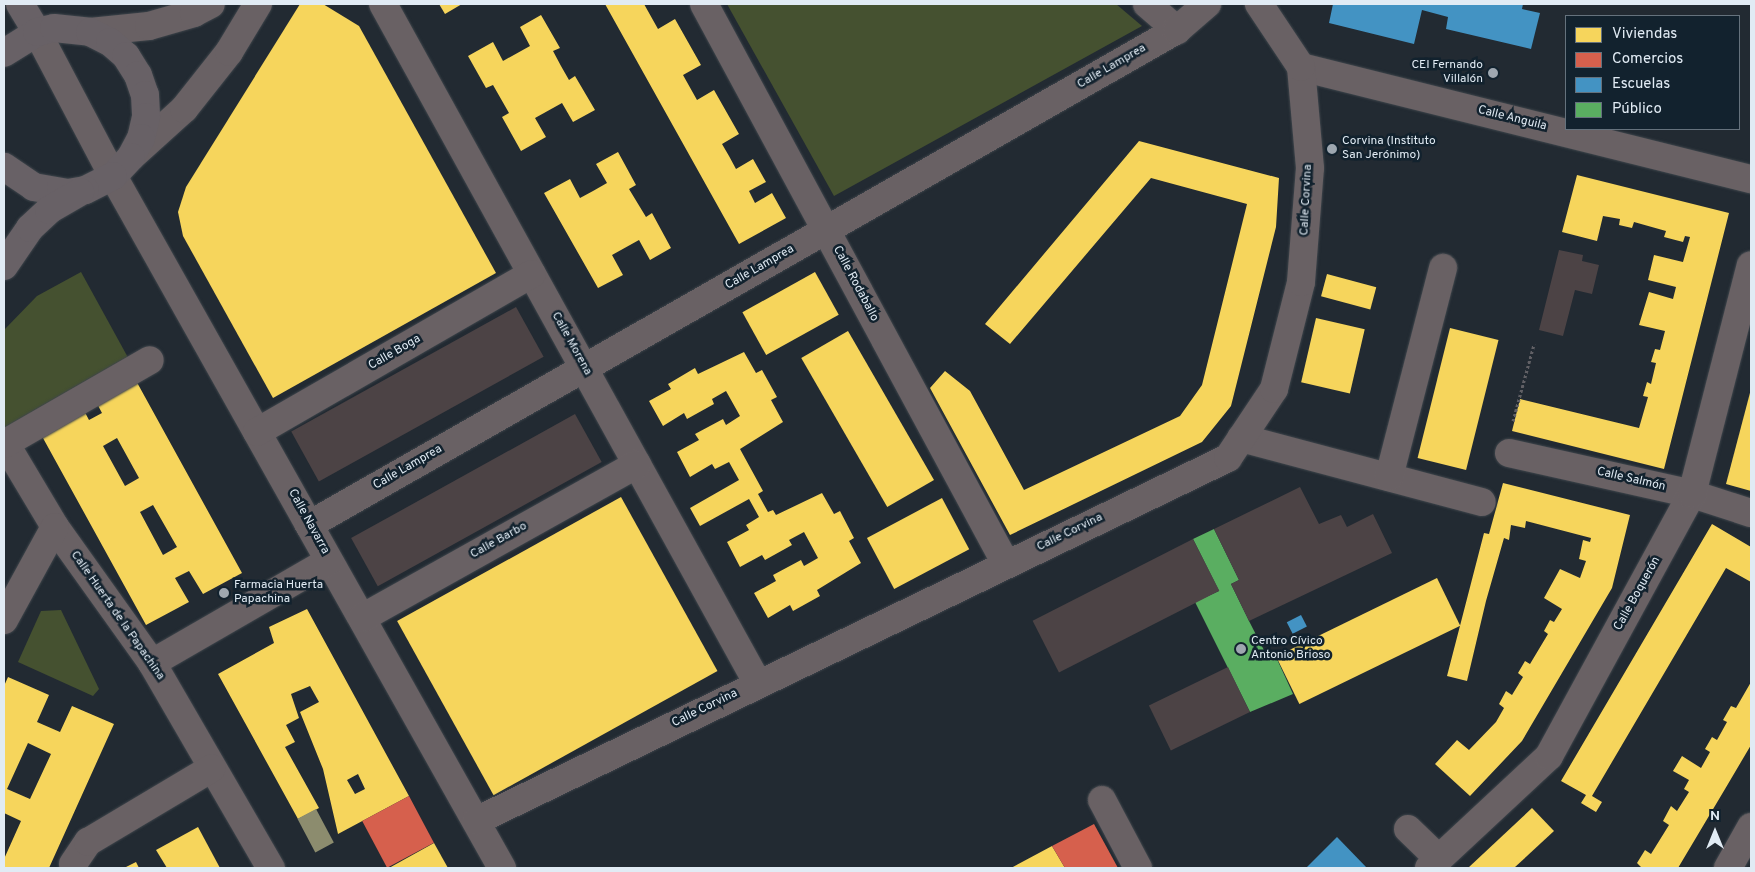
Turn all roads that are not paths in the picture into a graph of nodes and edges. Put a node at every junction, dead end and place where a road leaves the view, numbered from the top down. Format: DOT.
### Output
graph roads {
  1 [pos="20,4"];
  2 [pos="211,4"];
  3 [pos="258,4"];
  4 [pos="383,4"];
  5 [pos="704,4"];
  6 [pos="1146,4"];
  7 [pos="1207,4"];
  8 [pos="1259,4"];
  9 [pos="1177,30"];
  10 [pos="37,32"];
  11 [pos="90,32"];
  12 [pos="4,53"];
  13 [pos="1301,67"];
  14 [pos="131,157"];
  15 [pos="4,167"];
  16 [pos="113,176"];
  17 [pos="1751,179"];
  18 [pos="85,190"];
  19 [pos="826,230"];
  20 [pos="1751,265"];
  21 [pos="4,266"];
  22 [pos="1443,268"];
  23 [pos="532,274"];
  24 [pos="150,360"];
  25 [pos="584,368"];
  26 [pos="257,432"];
  27 [pos="1241,438"];
  28 [pos="4,444"];
  29 [pos="1509,453"];
  30 [pos="637,464"];
  31 [pos="1389,476"];
  32 [pos="1692,494"];
  33 [pos="1482,502"];
  34 [pos="1751,513"];
  35 [pos="309,525"];
  36 [pos="55,527"];
  37 [pos="329,560"];
  38 [pos="1006,564"];
  39 [pos="362,618"];
  40 [pos="4,620"];
  41 [pos="152,664"];
  42 [pos="758,684"];
  43 [pos="212,768"];
  44 [pos="1102,800"];
  45 [pos="476,821"];
  46 [pos="1751,827"];
  47 [pos="1408,829"];
  48 [pos="81,853"];
  49 [pos="1434,864"];
  50 [pos="271,868"];
  51 [pos="502,868"];
  52 [pos="1138,868"];
  53 [pos="1728,868"];
  1 -- 10 [label="main road"];
  2 -- 11 [label="street"];
  3 -- 14 [label="street"];
  4 -- 23 [label="street, Calle Morena"];
  5 -- 19 [label="street, Calle Rodaballo"];
  6 -- 9 [label="street"];
  7 -- 9 [label="street, Calle Lamprea"];
  8 -- 13 [label="street, Calle Corvina"];
  9 -- 19 [label="street, Calle Lamprea"];
  10 -- 11 [label="main road"];
  10 -- 12 [label="main road"];
  10 -- 16 [label="street, Calle Navarra"];
  11 -- 14 [label="main road"];
  13 -- 17 [label="street, Calle Anguila"];
  13 -- 27 [label="street, Calle Corvina"];
  14 -- 16 [label="main road"];
  15 -- 18 [label="main road"];
  16 -- 18 [label="main road"];
  16 -- 26 [label="street, Calle Navarra"];
  18 -- 21 [label="main road"];
  19 -- 25 [label="street, Calle Lamprea"];
  19 -- 38 [label="street, Calle Rodaballo"];
  20 -- 32 [label="street, Calle Boquerón"];
  22 -- 31 [label="street"];
  23 -- 25 [label="street, Calle Morena"];
  23 -- 26 [label="street, Calle Boga"];
  24 -- 28 [label="street"];
  25 -- 30 [label="street, Calle Morena"];
  25 -- 35 [label="street, Calle Lamprea"];
  26 -- 35 [label="street, Calle Navarra"];
  27 -- 31 [label="street"];
  27 -- 38 [label="street, Calle Corvina"];
  28 -- 36 [label="street, Calle Huerta de la Papachina"];
  29 -- 32 [label="street, Calle Salmón"];
  30 -- 39 [label="street, Calle Barbo"];
  30 -- 42 [label="street, Calle Morena"];
  31 -- 33 [label="street"];
  32 -- 34 [label="street, Calle Salmón"];
  32 -- 49 [label="street, Calle Boquerón"];
  35 -- 37 [label="street, Calle Navarra"];
  36 -- 40 [label="street"];
  36 -- 41 [label="street, Calle Huerta de la Papachina"];
  37 -- 39 [label="street, Calle Navarra"];
  37 -- 41 [label="street"];
  38 -- 42 [label="street, Calle Corvina"];
  39 -- 45 [label="street, Calle Navarra"];
  41 -- 43 [label="street, Calle Huerta de la Papachina"];
  42 -- 45 [label="street, Calle Corvina"];
  43 -- 48 [label="street"];
  43 -- 50 [label="street, Calle Huerta de la Papachina"];
  44 -- 52 [label="street"];
  45 -- 51 [label="street, Calle Navarra"];
  46 -- 53 [label="street"];
  47 -- 49 [label="street"];
}
